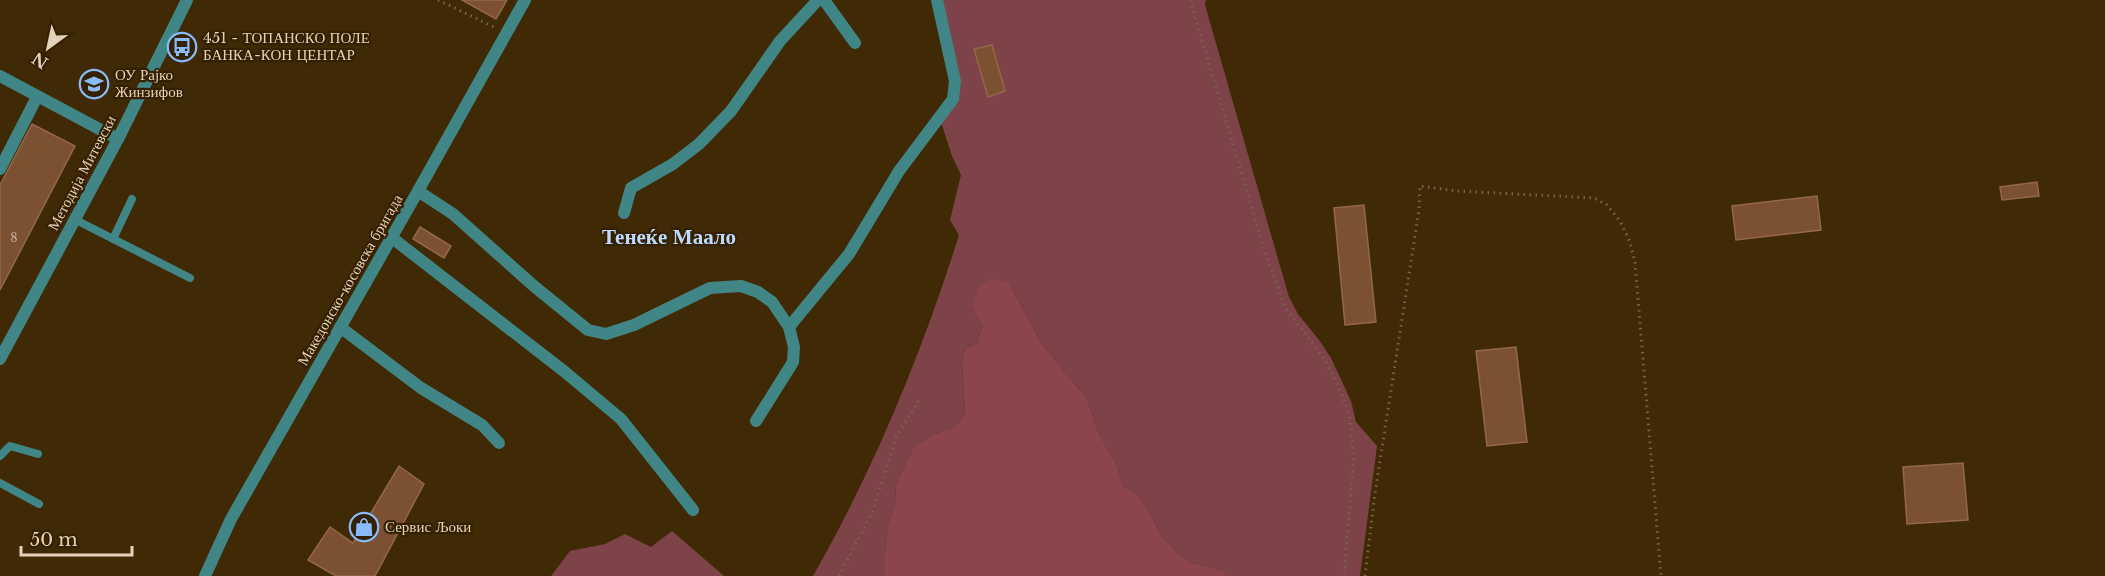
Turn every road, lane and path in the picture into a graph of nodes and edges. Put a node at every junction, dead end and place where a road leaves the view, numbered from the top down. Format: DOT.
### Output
graph roads {
  1 [pos="187,0"];
  2 [pos="438,0"];
  3 [pos="525,0"];
  4 [pos="818,0"];
  5 [pos="824,0"];
  6 [pos="937,0"];
  7 [pos="1190,0"];
  8 [pos="506,33"];
  9 [pos="855,43"];
  10 [pos="0,76"];
  11 [pos="38,97"];
  12 [pos="118,139"];
  13 [pos="0,169"];
  14 [pos="418,191"];
  15 [pos="132,199"];
  16 [pos="624,213"];
  17 [pos="74,219"];
  18 [pos="391,237"];
  19 [pos="113,239"];
  20 [pos="190,279"];
  21 [pos="340,327"];
  22 [pos="789,327"];
  23 [pos="0,358"];
  24 [pos="920,399"];
  25 [pos="756,421"];
  26 [pos="499,443"];
  27 [pos="38,454"];
  28 [pos="0,456"];
  29 [pos="0,483"];
  30 [pos="39,504"];
  31 [pos="693,510"];
  32 [pos="205,576"];
  33 [pos="839,576"];
  34 [pos="1344,576"];
  35 [pos="1365,576"];
  36 [pos="1661,576"];
  1 -- 12 [label="street, Методија Митевски"];
  2 -- 8 [label="path"];
  3 -- 8 [label="street, Македонско-косовска бригада"];
  4 -- 16 [label="street"];
  5 -- 9 [label="street"];
  6 -- 22 [label="street"];
  7 -- 34 [label="path"];
  8 -- 14 [label="street, Македонско-косовска бригада"];
  10 -- 11 [label="street"];
  11 -- 12 [label="street"];
  11 -- 13 [label="street"];
  12 -- 17 [label="street, Методија Митевски"];
  14 -- 18 [label="street, Македонско-косовска бригада"];
  14 -- 22 [label="street"];
  15 -- 19 [label="lane"];
  17 -- 19 [label="lane"];
  17 -- 23 [label="street, Методија Митевски"];
  18 -- 21 [label="street, Македонско-косовска бригада"];
  18 -- 31 [label="street"];
  19 -- 20 [label="lane"];
  21 -- 26 [label="street"];
  21 -- 32 [label="street, Македонско-косовска бригада"];
  22 -- 25 [label="street"];
  24 -- 33 [label="path"];
  27 -- 28 [label="lane"];
  29 -- 30 [label="lane"];
  35 -- 36 [label="path"];
}
